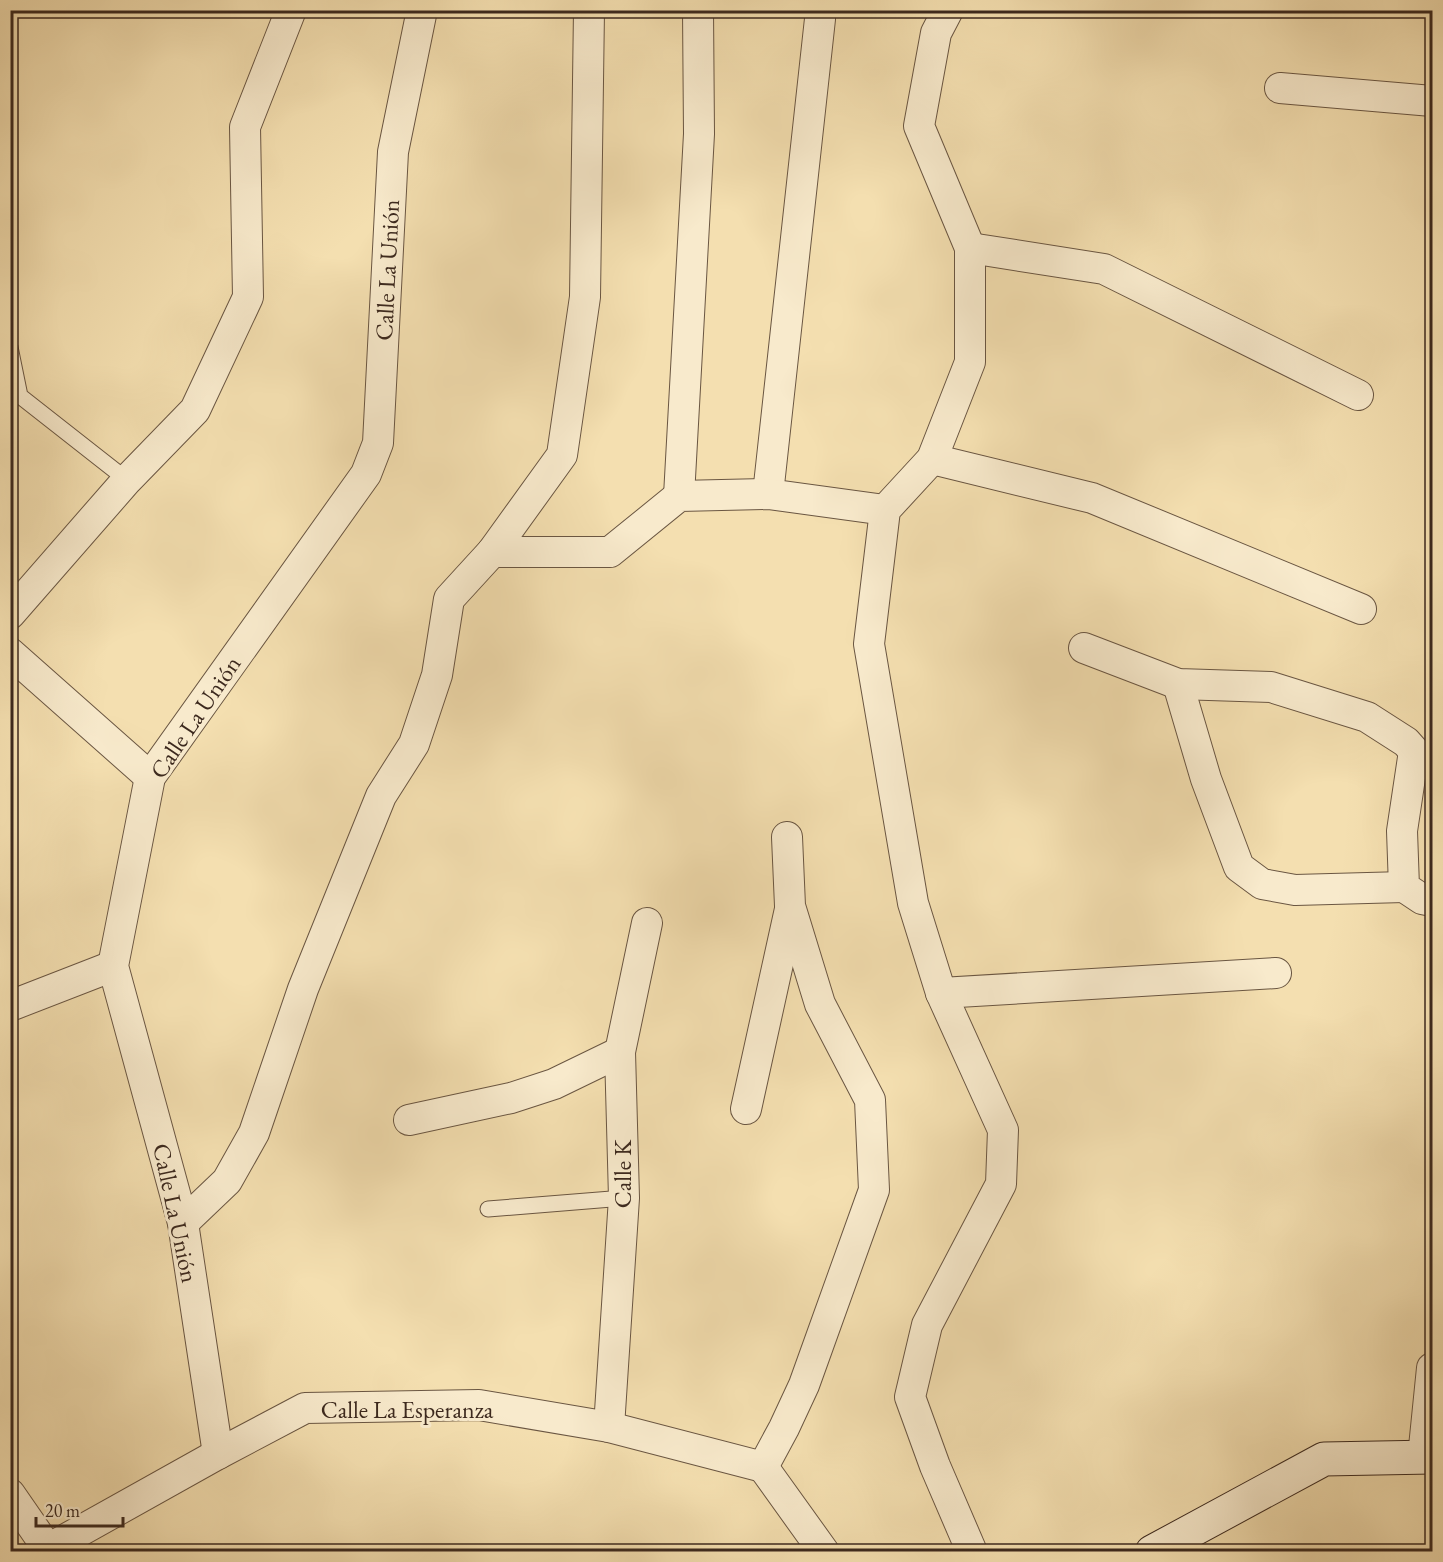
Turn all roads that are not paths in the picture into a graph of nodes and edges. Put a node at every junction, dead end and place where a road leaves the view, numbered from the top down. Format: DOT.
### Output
graph roads {
  1 [pos="291,10"];
  2 [pos="422,10"];
  3 [pos="589,10"];
  4 [pos="698,10"];
  5 [pos="948,10"];
  6 [pos="820,19"];
  7 [pos="1280,88"];
  8 [pos="1432,101"];
  9 [pos="970,248"];
  10 [pos="10,347"];
  11 [pos="1358,395"];
  12 [pos="932,459"];
  13 [pos="127,480"];
  14 [pos="768,494"];
  15 [pos="679,496"];
  16 [pos="885,510"];
  17 [pos="492,552"];
  18 [pos="1361,609"];
  19 [pos="10,614"];
  20 [pos="1084,648"];
  21 [pos="10,653"];
  22 [pos="1178,684"];
  23 [pos="150,777"];
  24 [pos="787,837"];
  25 [pos="1404,887"];
  26 [pos="1432,901"];
  27 [pos="790,906"];
  28 [pos="647,923"];
  29 [pos="113,966"];
  30 [pos="1276,973"];
  31 [pos="941,993"];
  32 [pos="10,1006"];
  33 [pos="620,1052"];
  34 [pos="746,1109"];
  35 [pos="408,1120"];
  36 [pos="624,1198"];
  37 [pos="488,1209"];
  38 [pos="183,1223"];
  39 [pos="1432,1368"];
  40 [pos="609,1427"];
  41 [pos="218,1454"];
  42 [pos="1428,1457"];
  43 [pos="763,1467"];
  44 [pos="10,1494"];
  45 [pos="62,1547"];
  46 [pos="824,1551"];
  47 [pos="972,1551"];
  48 [pos="1152,1551"];
  1 -- 13 [label="street"];
  2 -- 23 [label="street, Calle La Unión"];
  3 -- 17 [label="street"];
  4 -- 15 [label="street"];
  5 -- 9 [label="street"];
  6 -- 14 [label="street"];
  7 -- 8 [label="street"];
  9 -- 11 [label="street"];
  9 -- 12 [label="street"];
  10 -- 13 [label="lane"];
  12 -- 16 [label="street"];
  12 -- 18 [label="street"];
  13 -- 19 [label="street"];
  14 -- 15 [label="street"];
  14 -- 16 [label="street"];
  15 -- 17 [label="street"];
  16 -- 31 [label="street"];
  17 -- 38 [label="street"];
  20 -- 22 [label="street"];
  21 -- 23 [label="street"];
  22 -- 25 [label="street"];
  22 -- 25 [label="street"];
  23 -- 29 [label="street, Calle La Unión"];
  24 -- 27 [label="street"];
  25 -- 26 [label="street"];
  27 -- 34 [label="street"];
  27 -- 43 [label="street"];
  28 -- 33 [label="street, Calle K"];
  29 -- 32 [label="street"];
  29 -- 38 [label="street, Calle La Unión"];
  30 -- 31 [label="street"];
  31 -- 47 [label="street"];
  33 -- 35 [label="street"];
  33 -- 36 [label="street, Calle K"];
  36 -- 37 [label="lane"];
  36 -- 40 [label="street, Calle K"];
  38 -- 41 [label="street, Calle La Unión"];
  39 -- 42 [label="street"];
  40 -- 41 [label="street, Calle La Esperanza"];
  40 -- 43 [label="street, Calle La Esperanza"];
  41 -- 45 [label="street, Calle La Esperanza"];
  42 -- 48 [label="main road"];
  43 -- 46 [label="street"];
  44 -- 45 [label="street"];
}
